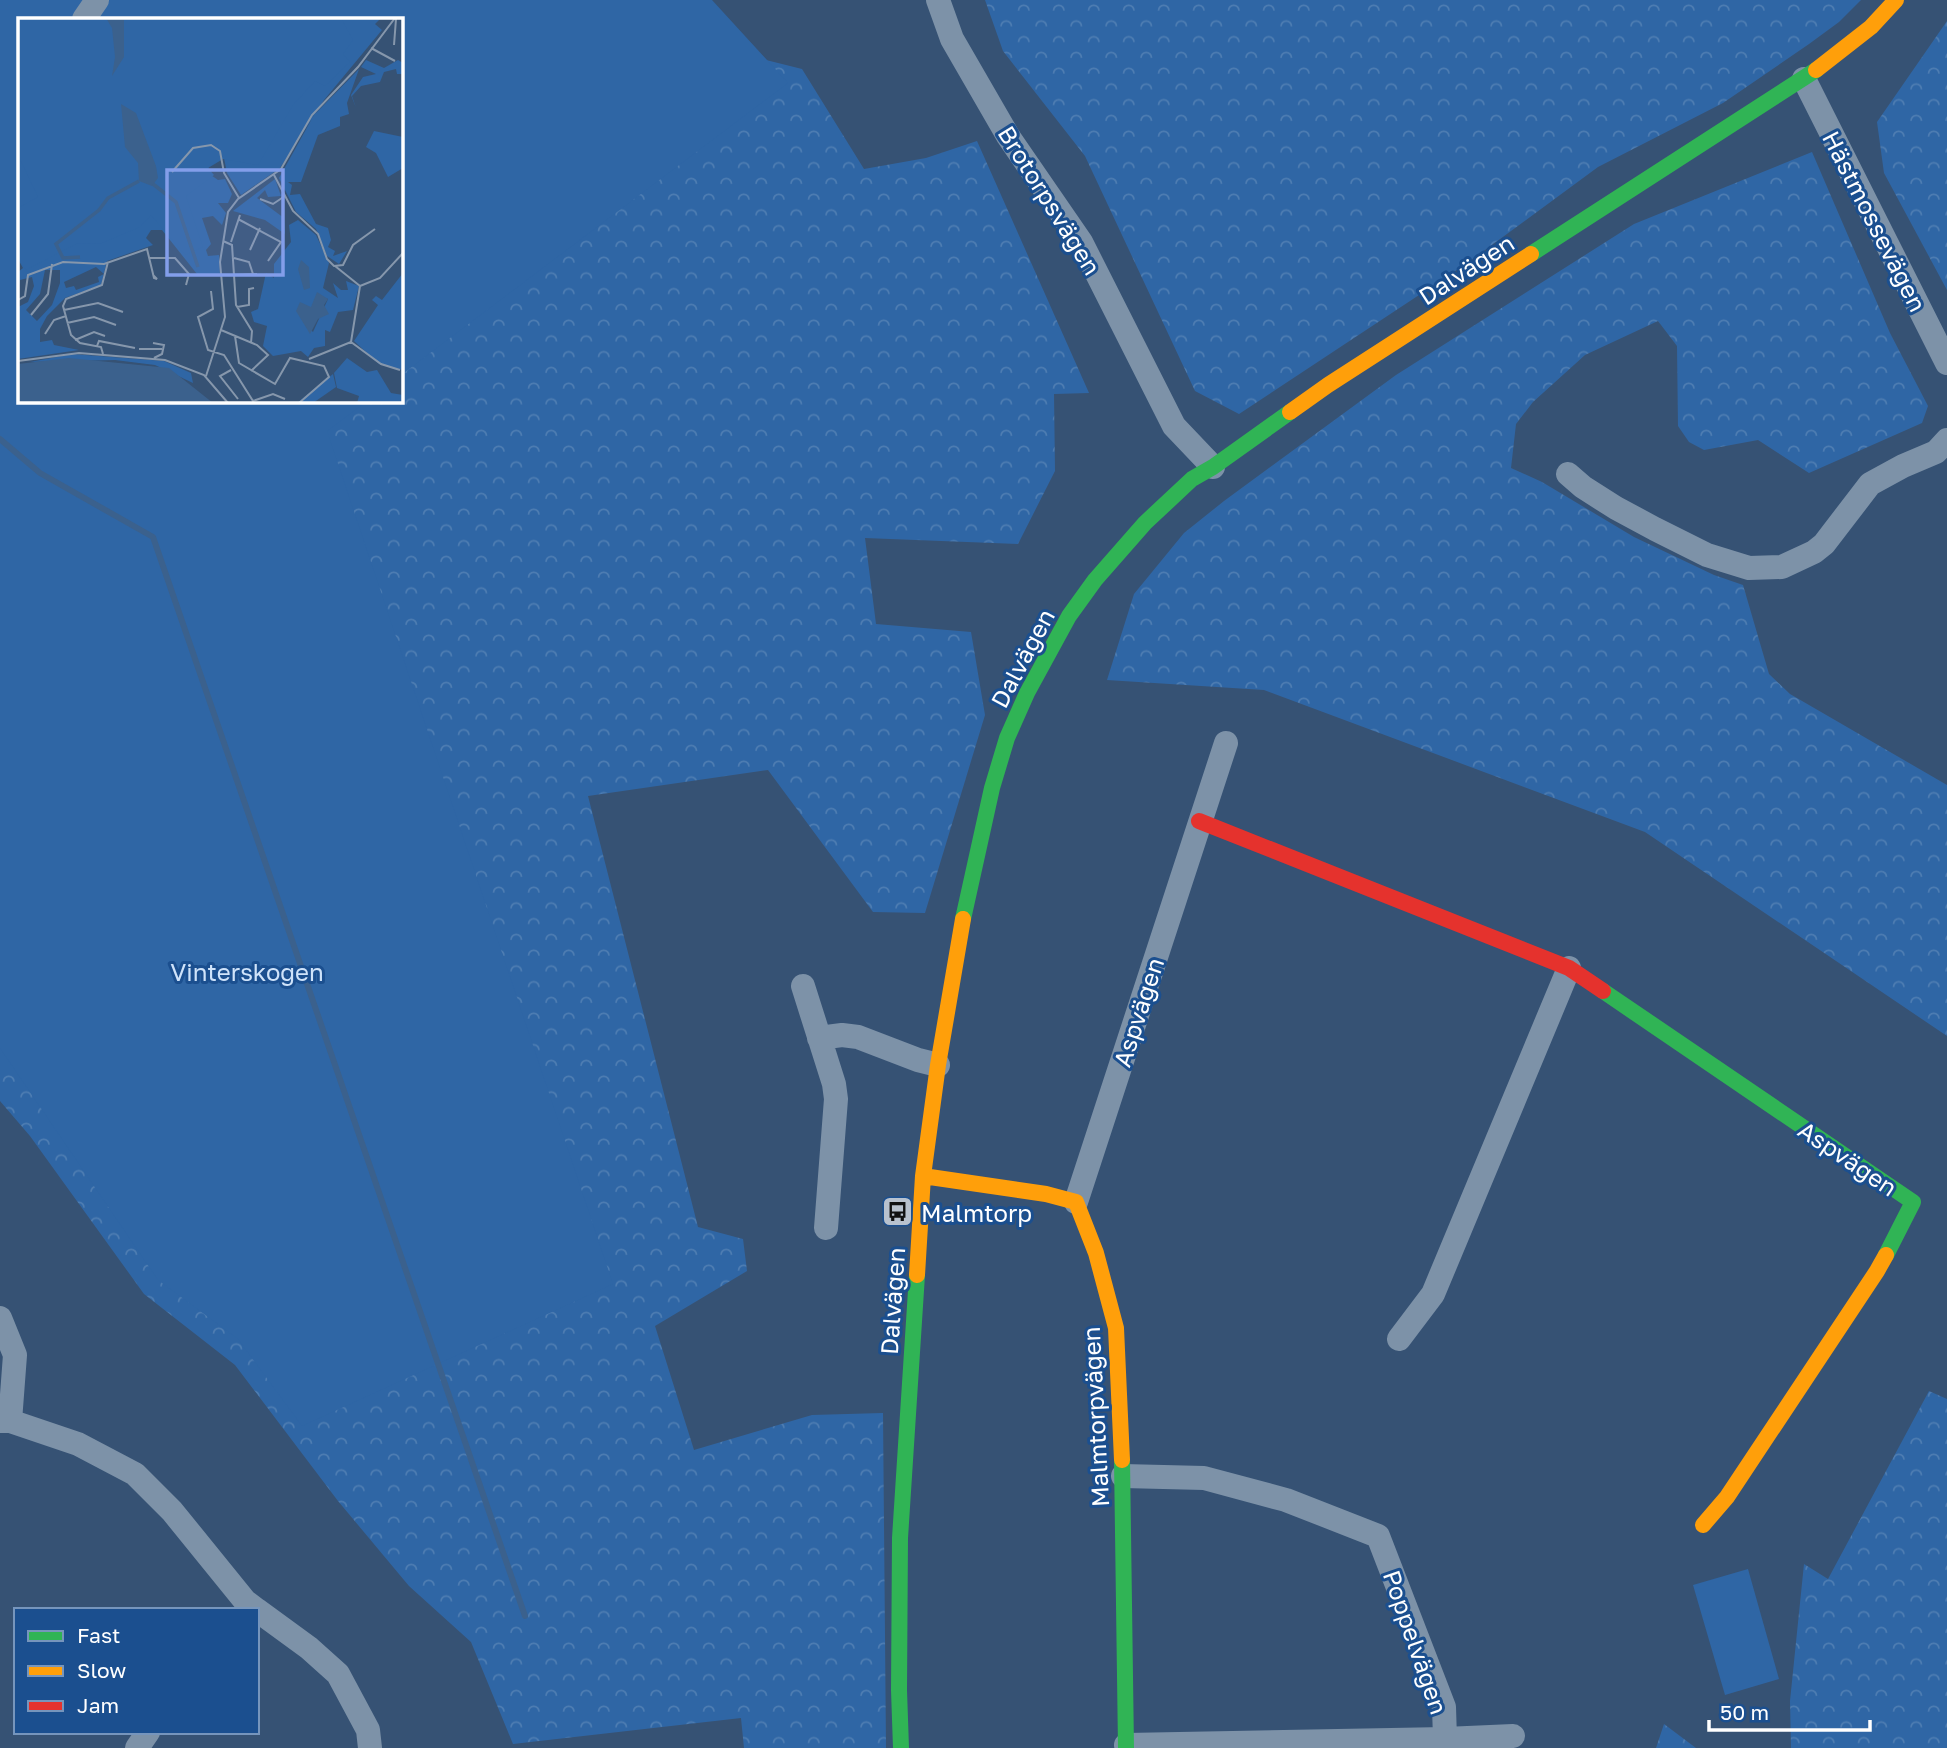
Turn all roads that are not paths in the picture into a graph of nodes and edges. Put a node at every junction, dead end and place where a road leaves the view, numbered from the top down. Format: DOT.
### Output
graph roads {
  1 [pos="97,0"];
  2 [pos="938,0"];
  3 [pos="1896,0"];
  4 [pos="85,18"];
  5 [pos="1804,79"];
  6 [pos="1947,363"];
  7 [pos="1947,440"];
  8 [pos="1213,467"];
  9 [pos="1568,474"];
  10 [pos="1226,743"];
  11 [pos="1199,821"];
  12 [pos="1569,968"];
  13 [pos="803,986"];
  14 [pos="819,1038"];
  15 [pos="938,1065"];
  16 [pos="923,1176"];
  17 [pos="1076,1202"];
  18 [pos="826,1228"];
  19 [pos="0,1318"];
  20 [pos="1399,1339"];
  21 [pos="5,1421"];
  22 [pos="1123,1476"];
  23 [pos="1703,1525"];
  24 [pos="249,1608"];
  25 [pos="259,1615"];
  26 [pos="1513,1736"];
  27 [pos="1445,1739"];
  28 [pos="1126,1747"];
  29 [pos="370,1748"];
  30 [pos="901,1748"];
  1 -- 4 [label="street"];
  2 -- 8 [label="street, Brotorpsvägen"];
  3 -- 5 [label="main road, Dalvägen"];
  5 -- 6 [label="street, Hästmossevägen"];
  5 -- 8 [label="main road, Dalvägen"];
  7 -- 9 [label="street"];
  8 -- 15 [label="main road, Dalvägen"];
  10 -- 11 [label="street, Aspvägen"];
  11 -- 12 [label="main road, Aspvägen"];
  11 -- 17 [label="street, Aspvägen"];
  12 -- 20 [label="street"];
  12 -- 23 [label="main road, Aspvägen"];
  13 -- 14 [label="street"];
  14 -- 15 [label="street"];
  14 -- 18 [label="street"];
  15 -- 16 [label="main road, Dalvägen"];
  16 -- 17 [label="main road"];
  16 -- 30 [label="main road, Dalvägen"];
  17 -- 22 [label="main road, Malmtorpvägen"];
  19 -- 21 [label="street"];
  21 -- 24 [label="street"];
  22 -- 27 [label="street, Poppelvägen"];
  22 -- 28 [label="main road, Malmtorpvägen"];
  25 -- 29 [label="street"];
  26 -- 27 [label="street"];
  27 -- 28 [label="street, Poppelvägen"];
}
